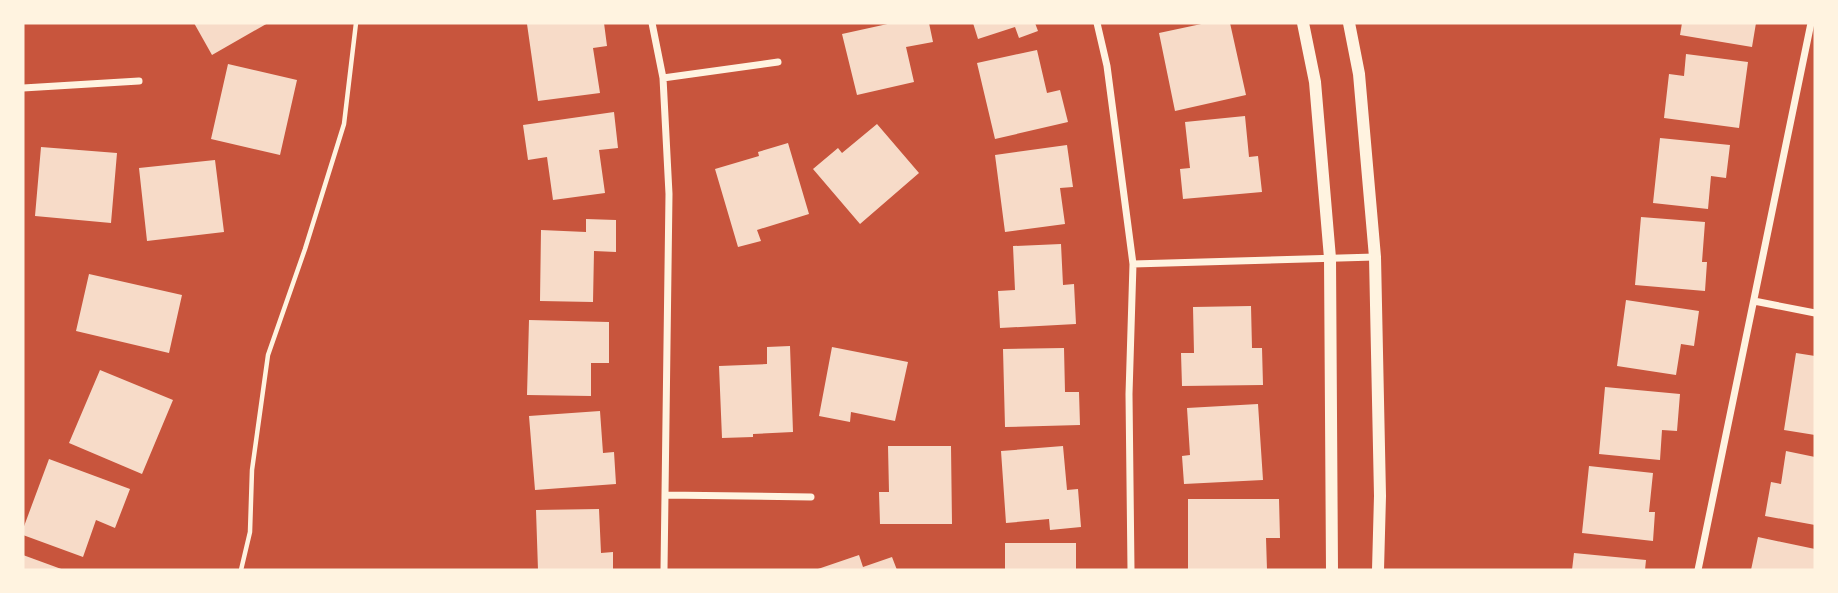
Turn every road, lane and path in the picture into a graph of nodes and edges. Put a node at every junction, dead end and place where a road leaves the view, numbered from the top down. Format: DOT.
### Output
graph roads {
  1 [pos="356,23"];
  2 [pos="652,23"];
  3 [pos="1097,23"];
  4 [pos="1303,23"];
  5 [pos="1349,23"];
  6 [pos="1811,23"];
  7 [pos="778,62"];
  8 [pos="663,79"];
  9 [pos="139,81"];
  10 [pos="23,88"];
  11 [pos="1375,257"];
  12 [pos="1330,258"];
  13 [pos="1133,264"];
  14 [pos="1754,301"];
  15 [pos="1815,313"];
  16 [pos="665,495"];
  17 [pos="811,497"];
  18 [pos="241,570"];
  19 [pos="664,570"];
  20 [pos="1131,570"];
  21 [pos="1332,570"];
  22 [pos="1378,570"];
  23 [pos="1698,570"];
  1 -- 18 [label="path"];
  2 -- 8 [label="street"];
  3 -- 13 [label="street"];
  4 -- 12 [label="street"];
  5 -- 11 [label="street"];
  6 -- 14 [label="street"];
  7 -- 8 [label="street"];
  8 -- 16 [label="street"];
  9 -- 10 [label="street"];
  11 -- 12 [label="street"];
  11 -- 22 [label="street"];
  12 -- 13 [label="street"];
  12 -- 21 [label="street"];
  13 -- 20 [label="street"];
  14 -- 15 [label="street"];
  14 -- 23 [label="street"];
  16 -- 17 [label="street"];
  16 -- 19 [label="street"];
}
